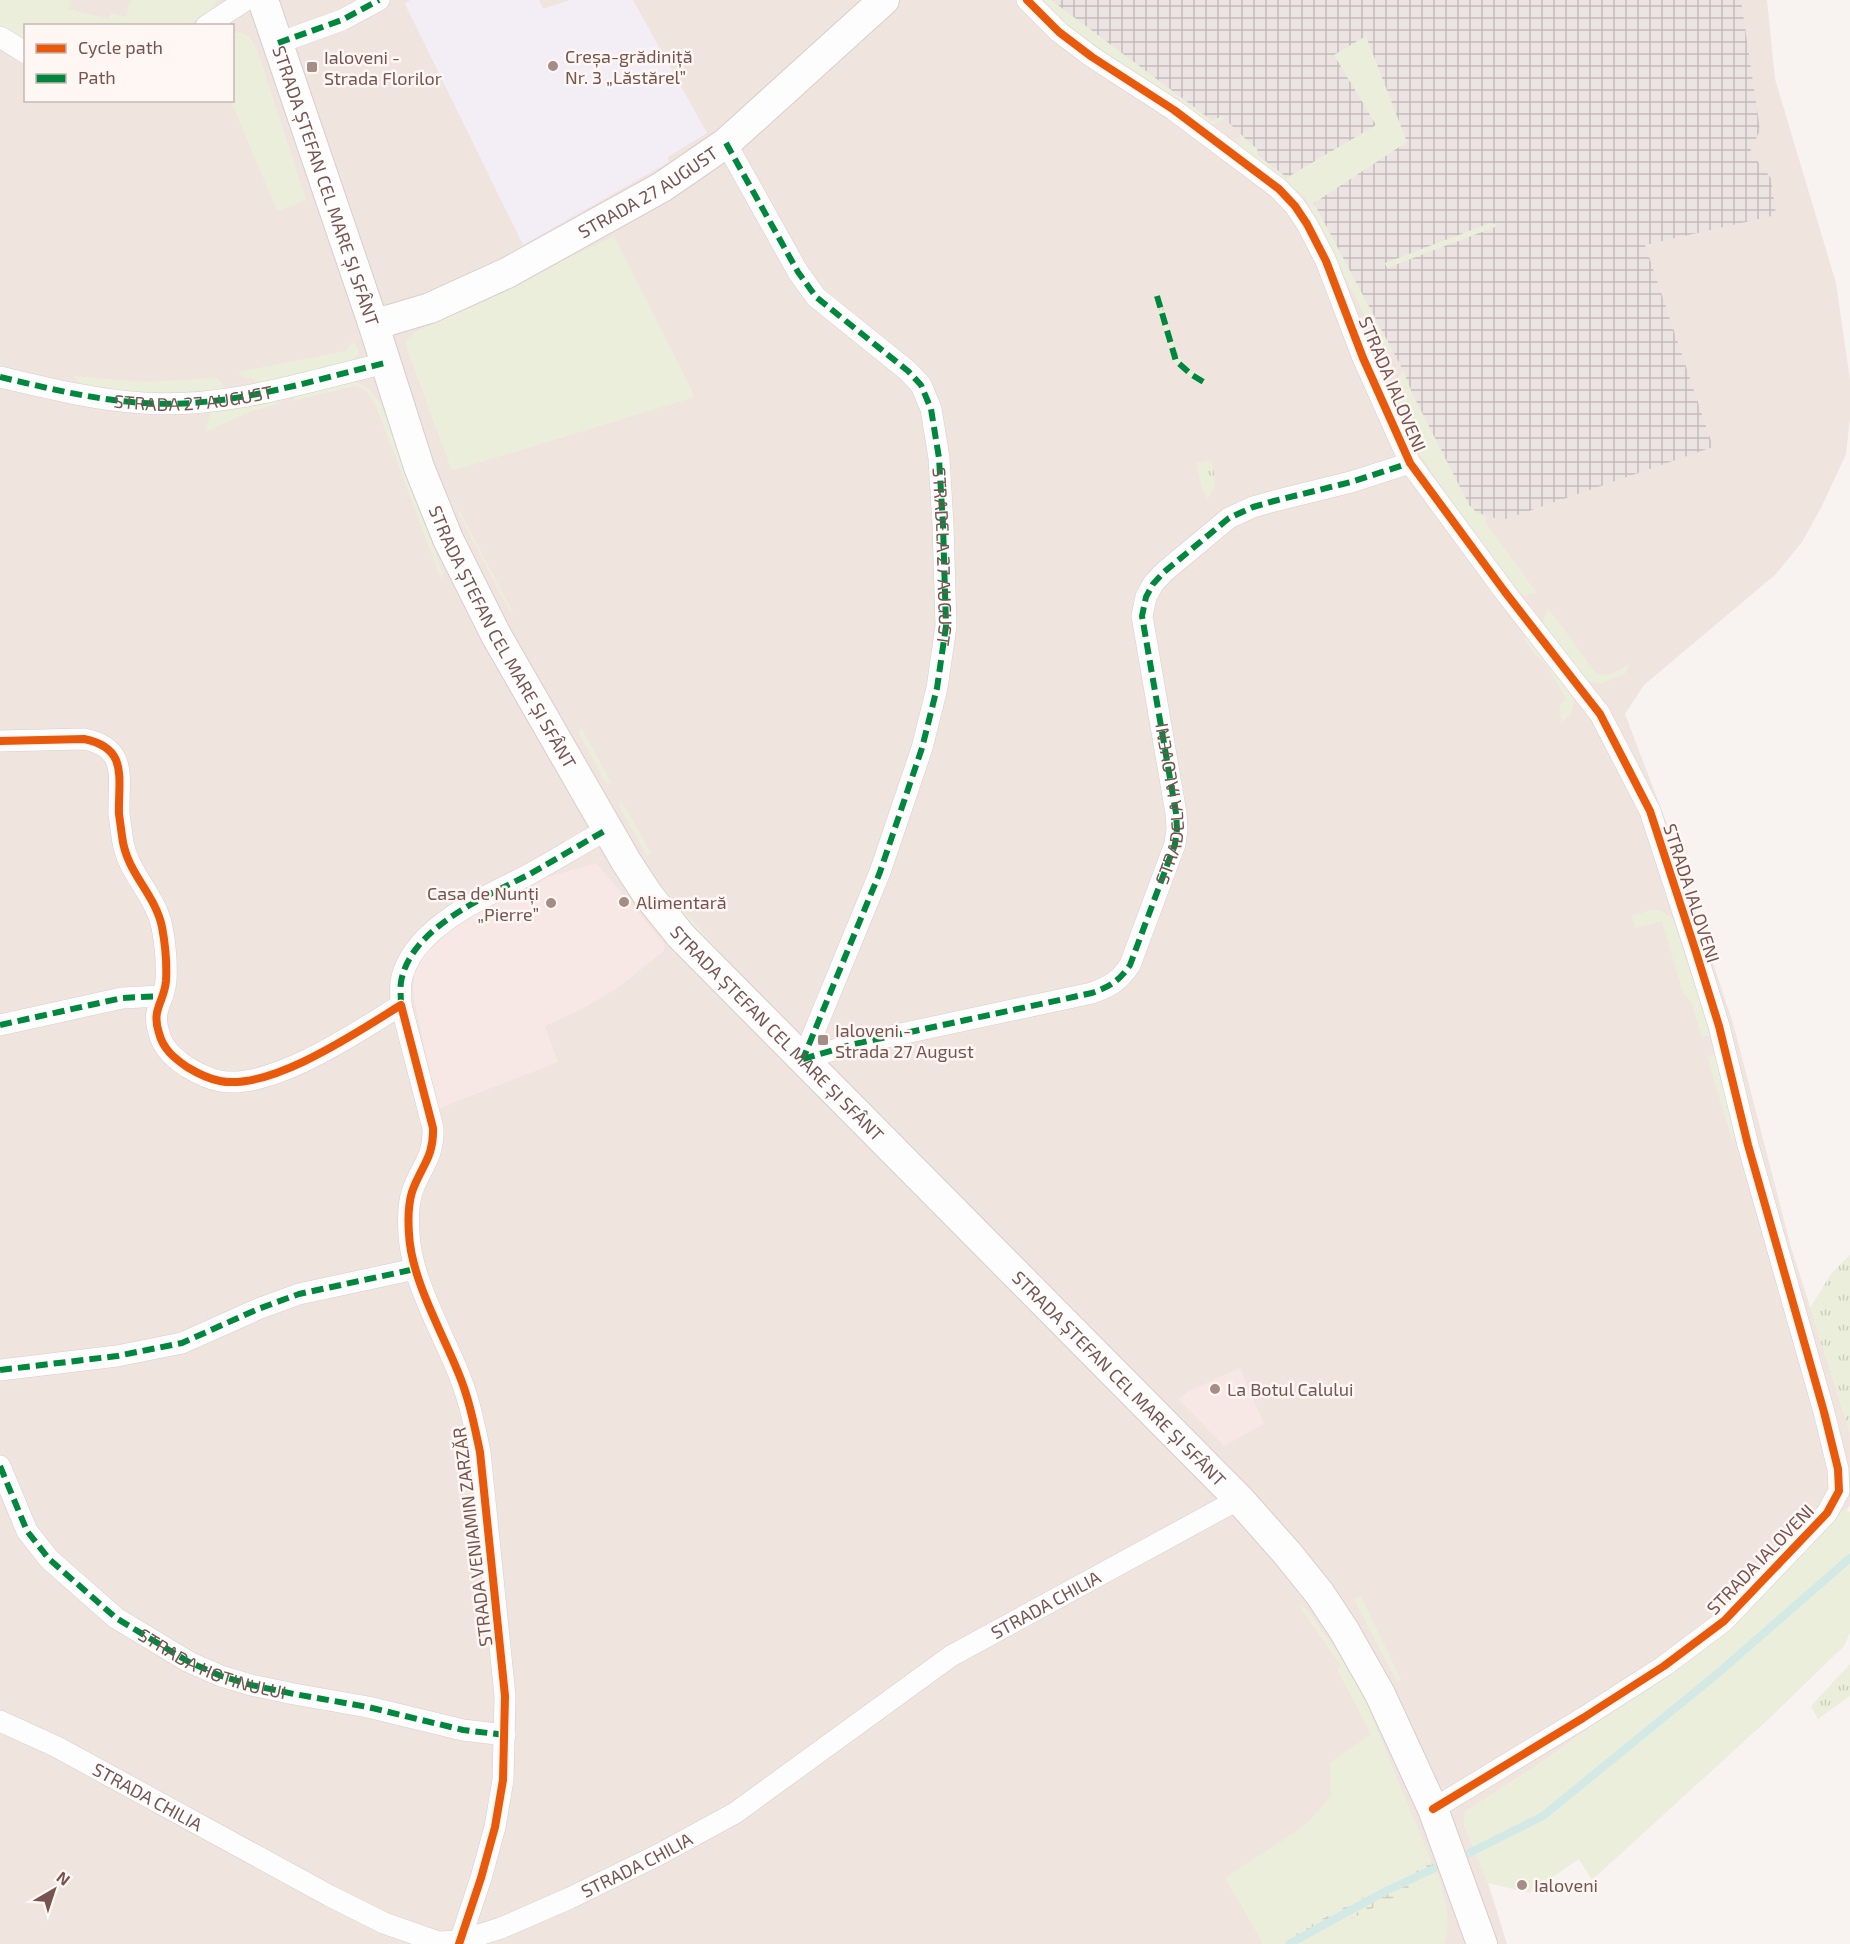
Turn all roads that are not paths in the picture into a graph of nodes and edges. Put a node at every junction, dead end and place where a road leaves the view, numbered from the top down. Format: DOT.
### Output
graph roads {
  1 [pos="246,0"];
  2 [pos="263,0"];
  3 [pos="379,0"];
  4 [pos="884,0"];
  5 [pos="1027,0"];
  6 [pos="209,24"];
  7 [pos="0,37"];
  8 [pos="278,43"];
  9 [pos="24,52"];
  10 [pos="726,143"];
  11 [pos="373,323"];
  12 [pos="385,363"];
  13 [pos="0,377"];
  14 [pos="1410,463"];
  15 [pos="0,741"];
  16 [pos="608,829"];
  17 [pos="162,996"];
  18 [pos="401,1005"];
  19 [pos="0,1025"];
  20 [pos="803,1059"];
  21 [pos="415,1269"];
  22 [pos="0,1370"];
  23 [pos="0,1466"];
  24 [pos="1239,1499"];
  25 [pos="0,1721"];
  26 [pos="504,1735"];
  27 [pos="1437,1821"];
  28 [pos="460,1943"];
  29 [pos="1482,1944"];
  1 -- 6 [label="street"];
  2 -- 8 [label="main road, STRADA ȘTEFAN CEL MARE ȘI SFÂNT"];
  3 -- 8 [label="street"];
  4 -- 10 [label="main road, STRADA 27 AUGUST"];
  5 -- 14 [label="street, STRADA IALOVENI"];
  7 -- 9 [label="street"];
  8 -- 11 [label="main road, STRADA ȘTEFAN CEL MARE ȘI SFÂNT"];
  10 -- 11 [label="main road, STRADA 27 AUGUST"];
  10 -- 20 [label="street, STRADELA 27 AUGUST"];
  11 -- 12 [label="main road, STRADA ȘTEFAN CEL MARE ȘI SFÂNT"];
  12 -- 13 [label="street, STRADA 27 AUGUST"];
  12 -- 16 [label="main road, STRADA ȘTEFAN CEL MARE ȘI SFÂNT"];
  14 -- 20 [label="street, STRADELA IALOVENI"];
  14 -- 27 [label="street, STRADA IALOVENI"];
  15 -- 17 [label="street"];
  16 -- 18 [label="street, STRADA VENIAMIN ZARZĂR"];
  16 -- 20 [label="main road, STRADA ȘTEFAN CEL MARE ȘI SFÂNT"];
  17 -- 18 [label="street"];
  17 -- 19 [label="street"];
  18 -- 21 [label="street, STRADA VENIAMIN ZARZĂR"];
  20 -- 24 [label="main road, STRADA ȘTEFAN CEL MARE ȘI SFÂNT"];
  21 -- 22 [label="street"];
  21 -- 26 [label="street, STRADA VENIAMIN ZARZĂR"];
  23 -- 26 [label="street, STRADA HOTINULUI"];
  24 -- 27 [label="main road, STRADA ȘTEFAN CEL MARE ȘI SFÂNT"];
  24 -- 28 [label="street, STRADA CHILIA"];
  25 -- 28 [label="street, STRADA CHILIA"];
  26 -- 28 [label="street, STRADA VENIAMIN ZARZĂR"];
  27 -- 29 [label="main road, STRADA ȘTEFAN CEL MARE ȘI SFÂNT"];
}
